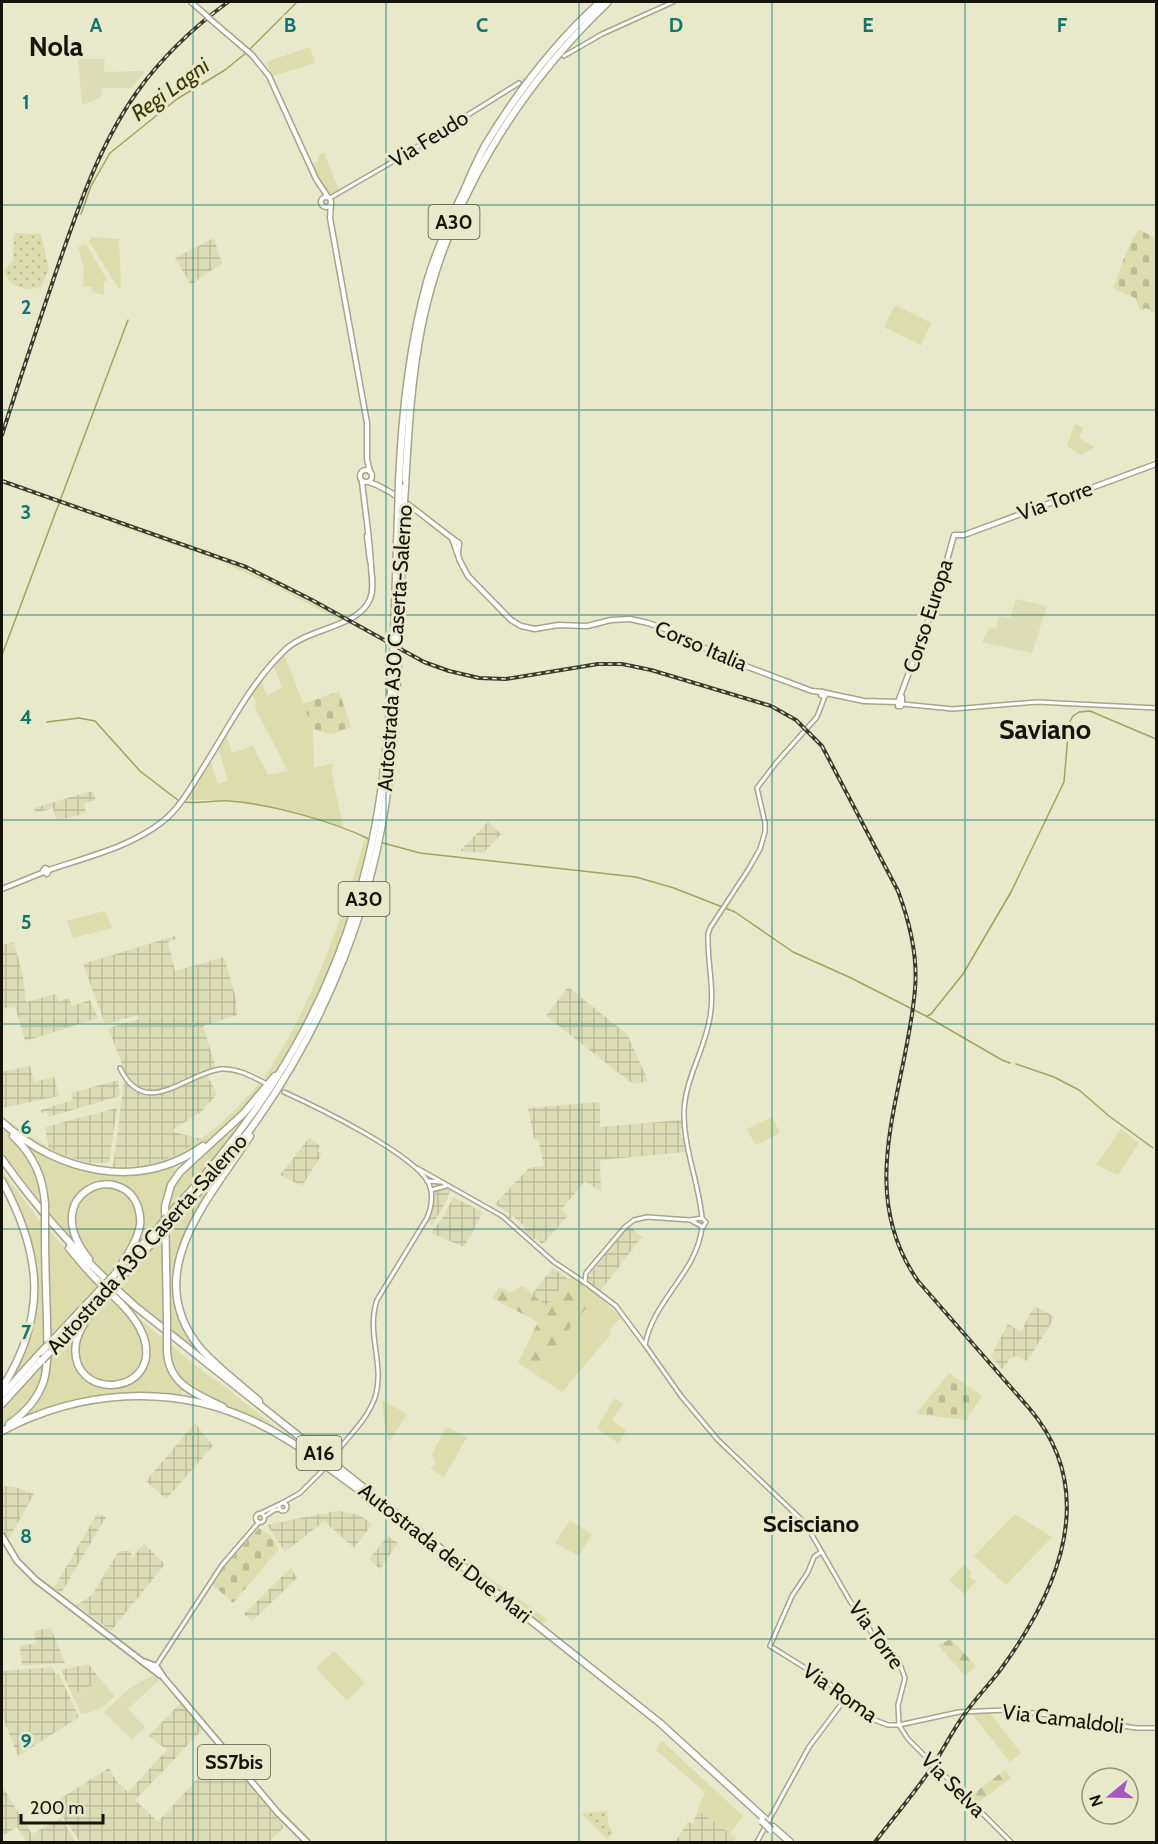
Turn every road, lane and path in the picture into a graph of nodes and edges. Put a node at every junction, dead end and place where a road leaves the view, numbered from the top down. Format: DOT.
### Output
graph roads {
  1 [pos="191,2"];
  2 [pos="600,2"];
  3 [pos="608,2"];
  4 [pos="673,2"];
  5 [pos="564,56"];
  6 [pos="519,83"];
  7 [pos="316,179"];
  8 [pos="322,200"];
  9 [pos="330,200"];
  10 [pos="324,206"];
  11 [pos="330,218"];
  12 [pos="367,459"];
  13 [pos="1156,464"];
  14 [pos="363,470"];
  15 [pos="370,472"];
  16 [pos="372,477"];
  17 [pos="362,482"];
  18 [pos="369,482"];
  19 [pos="377,484"];
  20 [pos="364,498"];
  21 [pos="401,517"];
  22 [pos="954,536"];
  23 [pos="452,538"];
  24 [pos="457,553"];
  25 [pos="824,695"];
  26 [pos="900,704"];
  27 [pos="1156,708"];
  28 [pos="2,889"];
  29 [pos="285,1065"];
  30 [pos="120,1068"];
  31 [pos="265,1083"];
  32 [pos="284,1092"];
  33 [pos="258,1119"];
  34 [pos="2,1123"];
  35 [pos="223,1131"];
  36 [pos="2,1159"];
  37 [pos="2,1166"];
  38 [pos="415,1167"];
  39 [pos="2,1181"];
  40 [pos="428,1183"];
  41 [pos="442,1184"];
  42 [pos="431,1190"];
  43 [pos="700,1219"];
  44 [pos="690,1220"];
  45 [pos="168,1221"];
  46 [pos="700,1226"];
  47 [pos="67,1246"];
  48 [pos="117,1275"];
  49 [pos="583,1279"];
  50 [pos="101,1296"];
  51 [pos="154,1322"];
  52 [pos="645,1344"];
  53 [pos="2,1388"];
  54 [pos="2,1395"];
  55 [pos="2,1404"];
  56 [pos="239,1415"];
  57 [pos="2,1430"];
  58 [pos="330,1458"];
  59 [pos="292,1498"];
  60 [pos="373,1500"];
  61 [pos="281,1505"];
  62 [pos="287,1506"];
  63 [pos="261,1513"];
  64 [pos="264,1517"];
  65 [pos="257,1521"];
  66 [pos="2,1536"];
  67 [pos="821,1552"];
  68 [pos="155,1668"];
  69 [pos="845,1699"];
  70 [pos="659,1725"];
  71 [pos="899,1725"];
  72 [pos="1156,1728"];
  73 [pos="766,1820"];
  74 [pos="770,1829"];
  75 [pos="307,1842"];
  76 [pos="757,1842"];
  77 [pos="784,1842"];
  78 [pos="790,1842"];
  79 [pos="1011,1842"];
  1 -- 7 [label="main road, bridge"];
  2 -- 21 [label="highway, Autostrada A30 Caserta-Salerno / A30, bridge"];
  3 -- 21 [label="highway, Autostrada A30 Caserta-Salerno / A30, bridge"];
  4 -- 5 [label="street"];
  6 -- 9 [label="street, Via Feudo"];
  7 -- 8 [label="main road"];
  7 -- 9 [label="main road"];
  8 -- 9 [label="main road"];
  8 -- 10 [label="main road"];
  9 -- 10 [label="main road"];
  9 -- 11 [label="main road"];
  10 -- 11 [label="main road"];
  11 -- 12 [label="main road"];
  12 -- 14 [label="main road"];
  12 -- 15 [label="main road"];
  13 -- 22 [label="main road, Via Torre"];
  14 -- 15 [label="main road"];
  14 -- 17 [label="main road"];
  15 -- 16 [label="main road"];
  16 -- 18 [label="main road"];
  16 -- 19 [label="main road"];
  17 -- 18 [label="main road"];
  17 -- 20 [label="main road"];
  18 -- 19 [label="main road"];
  18 -- 20 [label="main road"];
  19 -- 23 [label="main road"];
  20 -- 28 [label="main road"];
  21 -- 29 [label="highway, Autostrada A30 Caserta-Salerno / A30"];
  21 -- 33 [label="highway, Autostrada A30 Caserta-Salerno / A30"];
  22 -- 26 [label="main road, Corso Europa"];
  23 -- 24 [label="main road, Corso Italia"];
  23 -- 24 [label="main road"];
  24 -- 25 [label="main road, Corso Italia"];
  25 -- 26 [label="main road, Corso Italia"];
  25 -- 43 [label="street"];
  26 -- 27 [label="street"];
  29 -- 35 [label="highway"];
  29 -- 45 [label="highway, Autostrada A30 Caserta-Salerno / A30"];
  30 -- 31 [label="street"];
  32 -- 38 [label="street"];
  33 -- 45 [label="highway, Autostrada A30 Caserta-Salerno / A30"];
  33 -- 58 [label="highway"];
  34 -- 35 [label="highway"];
  34 -- 57 [label="highway, bridge"];
  35 -- 56 [label="highway, bridge"];
  36 -- 51 [label="highway, Autostrada dei Due Mari / A16"];
  37 -- 47 [label="highway, Autostrada dei Due Mari / A16"];
  38 -- 40 [label="street"];
  38 -- 41 [label="street"];
  39 -- 53 [label="highway"];
  40 -- 41 [label="street"];
  40 -- 42 [label="street"];
  41 -- 42 [label="street"];
  41 -- 49 [label="street, Via Torre"];
  42 -- 58 [label="street"];
  43 -- 44 [label="street"];
  43 -- 46 [label="street"];
  43 -- 46 [label="street"];
  44 -- 46 [label="street"];
  44 -- 49 [label="street"];
  45 -- 48 [label="highway, Autostrada A30 Caserta-Salerno / A30, bridge"];
  46 -- 52 [label="street"];
  47 -- 50 [label="highway"];
  47 -- 60 [label="highway, Autostrada dei Due Mari / A16"];
  48 -- 50 [label="highway, Autostrada A30 Caserta-Salerno / A30, bridge"];
  48 -- 51 [label="highway"];
  49 -- 52 [label="street, Via Torre"];
  50 -- 54 [label="highway, Autostrada A30 Caserta-Salerno / A30, bridge"];
  50 -- 55 [label="highway, Autostrada A30 Caserta-Salerno / A30, bridge"];
  51 -- 58 [label="highway, Autostrada dei Due Mari / A16"];
  52 -- 67 [label="street, Via Torre"];
  56 -- 57 [label="highway"];
  56 -- 60 [label="highway"];
  58 -- 59 [label="street, bridge"];
  58 -- 70 [label="highway, Autostrada dei Due Mari / A16"];
  59 -- 61 [label="street"];
  59 -- 62 [label="street"];
  60 -- 70 [label="highway, Autostrada dei Due Mari / A16"];
  61 -- 62 [label="street"];
  61 -- 62 [label="street"];
  61 -- 63 [label="street"];
  61 -- 64 [label="street"];
  63 -- 64 [label="street"];
  63 -- 65 [label="street"];
  64 -- 65 [label="street"];
  65 -- 68 [label="street"];
  66 -- 68 [label="main road, SS7bis"];
  67 -- 69 [label="street, Via Roma"];
  67 -- 71 [label="street, Via Torre"];
  68 -- 75 [label="main road, SS7bis"];
  69 -- 71 [label="street, Via Roma"];
  69 -- 73 [label="street"];
  70 -- 73 [label="highway, Autostrada dei Due Mari / A16"];
  71 -- 72 [label="street, Via Camaldoli"];
  71 -- 79 [label="street, Via Selva"];
  73 -- 74 [label="highway, Autostrada dei Due Mari / A16, bridge"];
  74 -- 76 [label="street"];
  74 -- 77 [label="highway, Autostrada dei Due Mari / A16"];
  74 -- 78 [label="highway, Autostrada dei Due Mari / A16"];
}
